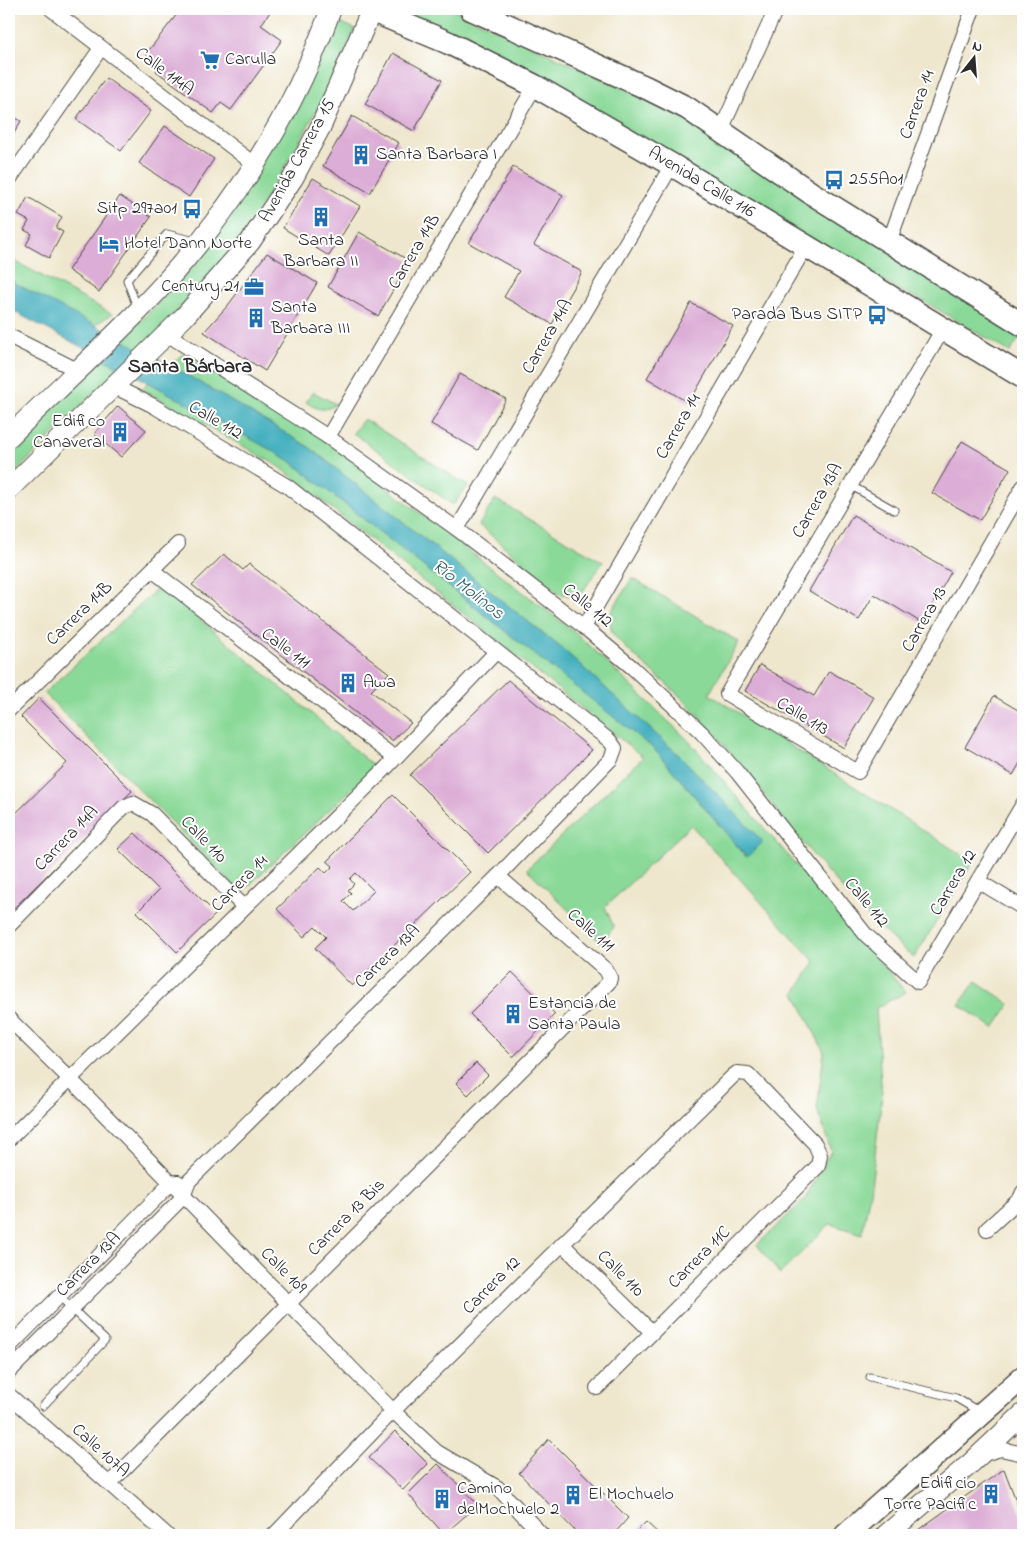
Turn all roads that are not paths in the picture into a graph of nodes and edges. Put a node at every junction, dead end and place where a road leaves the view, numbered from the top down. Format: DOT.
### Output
graph roads {
  1 [pos="331,9"];
  2 [pos="370,9"];
  3 [pos="471,9"];
  4 [pos="776,9"];
  5 [pos="973,9"];
  6 [pos="55,10"];
  7 [pos="100,48"];
  8 [pos="534,86"];
  9 [pos="721,130"];
  10 [pos="254,164"];
  11 [pos="672,165"];
  12 [pos="9,180"];
  13 [pos="198,242"];
  14 [pos="889,242"];
  15 [pos="806,246"];
  16 [pos="132,316"];
  17 [pos="1023,325"];
  18 [pos="943,329"];
  19 [pos="9,336"];
  20 [pos="163,337"];
  21 [pos="77,370"];
  22 [pos="1023,378"];
  23 [pos="119,381"];
  24 [pos="9,437"];
  25 [pos="328,437"];
  26 [pos="849,485"];
  27 [pos="1023,487"];
  28 [pos="9,489"];
  29 [pos="894,510"];
  30 [pos="458,529"];
  31 [pos="178,544"];
  32 [pos="152,570"];
  33 [pos="584,627"];
  34 [pos="495,653"];
  35 [pos="727,694"];
  36 [pos="9,710"];
  37 [pos="395,758"];
  38 [pos="611,759"];
  39 [pos="858,772"];
  40 [pos="133,803"];
  41 [pos="1023,804"];
  42 [pos="498,876"];
  43 [pos="978,880"];
  44 [pos="244,907"];
  45 [pos="1023,908"];
  46 [pos="9,926"];
  47 [pos="610,978"];
  48 [pos="918,982"];
  49 [pos="9,1019"];
  50 [pos="743,1073"];
  51 [pos="71,1080"];
  52 [pos="9,1139"];
  53 [pos="189,1180"];
  54 [pos="171,1183"];
  55 [pos="1023,1192"];
  56 [pos="183,1197"];
  57 [pos="987,1229"];
  58 [pos="562,1244"];
  59 [pos="58,1296"];
  60 [pos="288,1303"];
  61 [pos="72,1309"];
  62 [pos="652,1332"];
  63 [pos="9,1347"];
  64 [pos="9,1372"];
  65 [pos="870,1377"];
  66 [pos="1023,1377"];
  67 [pos="1023,1387"];
  68 [pos="597,1388"];
  69 [pos="9,1395"];
  70 [pos="43,1406"];
  71 [pos="393,1411"];
  72 [pos="1023,1414"];
  73 [pos="989,1416"];
  74 [pos="1023,1454"];
  75 [pos="974,1461"];
  76 [pos="109,1484"];
  77 [pos="167,1535"];
  78 [pos="274,1535"];
  79 [pos="542,1535"];
  80 [pos="846,1535"];
  81 [pos="857,1535"];
  82 [pos="886,1535"];
  1 -- 10 [label="main road, Avenida Carrera 15"];
  2 -- 8 [label="main road, Avenida Calle 116"];
  2 -- 20 [label="main road, Avenida Carrera 15"];
  3 -- 9 [label="main road"];
  4 -- 9 [label="street"];
  5 -- 14 [label="street, Carrera 14"];
  6 -- 7 [label="street, Calle 114A"];
  7 -- 10 [label="street, Calle 114A"];
  7 -- 12 [label="street"];
  8 -- 11 [label="main road, Avenida Calle 116"];
  8 -- 25 [label="street, Carrera 14B"];
  9 -- 14 [label="main road"];
  10 -- 13 [label="main road, Avenida Carrera 15"];
  11 -- 15 [label="main road, Avenida Calle 116"];
  11 -- 30 [label="street, Carrera 14A"];
  13 -- 16 [label="main road, Avenida Carrera 15"];
  13 -- 16 [label="lane"];
  14 -- 17 [label="main road"];
  15 -- 18 [label="main road, Avenida Calle 116"];
  15 -- 33 [label="street, Carrera 14"];
  16 -- 21 [label="main road, Avenida Carrera 15"];
  18 -- 22 [label="main road, Avenida Calle 116"];
  18 -- 26 [label="street, Carrera 13A"];
  19 -- 21 [label="street"];
  20 -- 23 [label="main road, Avenida Carrera 15"];
  20 -- 25 [label="street, Calle 112"];
  21 -- 24 [label="main road, Avenida Carrera 15"];
  23 -- 28 [label="main road, Avenida Carrera 15"];
  23 -- 34 [label="street, Calle 112"];
  25 -- 30 [label="street, Calle 112"];
  26 -- 29 [label="lane"];
  26 -- 35 [label="street, Carrera 13A"];
  27 -- 39 [label="street, Carrera 13"];
  30 -- 33 [label="street, Calle 112"];
  31 -- 32 [label="street, Carrera 14B"];
  32 -- 36 [label="street, Carrera 14B"];
  32 -- 37 [label="street, Calle 111"];
  33 -- 48 [label="street, Calle 112"];
  34 -- 37 [label="street, Carrera 14"];
  34 -- 38 [label="street, Calle 112"];
  35 -- 39 [label="street, Calle 113"];
  37 -- 44 [label="street, Carrera 14"];
  38 -- 42 [label="street, Carrera 13A"];
  40 -- 44 [label="street, Calle 110"];
  40 -- 46 [label="street, Carrera 14A"];
  41 -- 43 [label="street, Carrera 12"];
  42 -- 47 [label="street, Calle 111"];
  42 -- 53 [label="street, Carrera 13A"];
  43 -- 45 [label="street"];
  43 -- 48 [label="street, Carrera 12"];
  44 -- 51 [label="street, Carrera 14"];
  47 -- 60 [label="street, Carrera 13 Bis"];
  49 -- 51 [label="street, Calle 109"];
  50 -- 58 [label="street, Carrera 12"];
  50 -- 62 [label="street, Carrera 11C"];
  51 -- 52 [label="street, Carrera 14"];
  51 -- 54 [label="street, Calle 109"];
  53 -- 54 [label="street"];
  53 -- 56 [label="street, Carrera 13A"];
  54 -- 56 [label="street, Calle 109"];
  54 -- 59 [label="street, Carrera 13A"];
  55 -- 57 [label="street"];
  56 -- 60 [label="street, Calle 109"];
  56 -- 61 [label="street, Carrera 13A"];
  58 -- 62 [label="street, Calle 110"];
  58 -- 71 [label="street, Carrera 12"];
  59 -- 61 [label="lane"];
  59 -- 63 [label="street, Carrera 13A"];
  60 -- 71 [label="street, Calle 109"];
  60 -- 76 [label="street, Carrera 13 Bis"];
  61 -- 64 [label="street, Carrera 13A"];
  61 -- 70 [label="lane"];
  62 -- 68 [label="street, Carrera 11C"];
  65 -- 73 [label="lane"];
  66 -- 73 [label="main road"];
  67 -- 73 [label="main road"];
  69 -- 76 [label="street, Calle 107A"];
  71 -- 78 [label="street, Carrera 12"];
  71 -- 79 [label="street, Calle 109"];
  72 -- 75 [label="main road"];
  73 -- 80 [label="main road"];
  73 -- 81 [label="main road"];
  74 -- 75 [label="street"];
  75 -- 82 [label="main road"];
  76 -- 77 [label="street, Calle 107A"];
}
